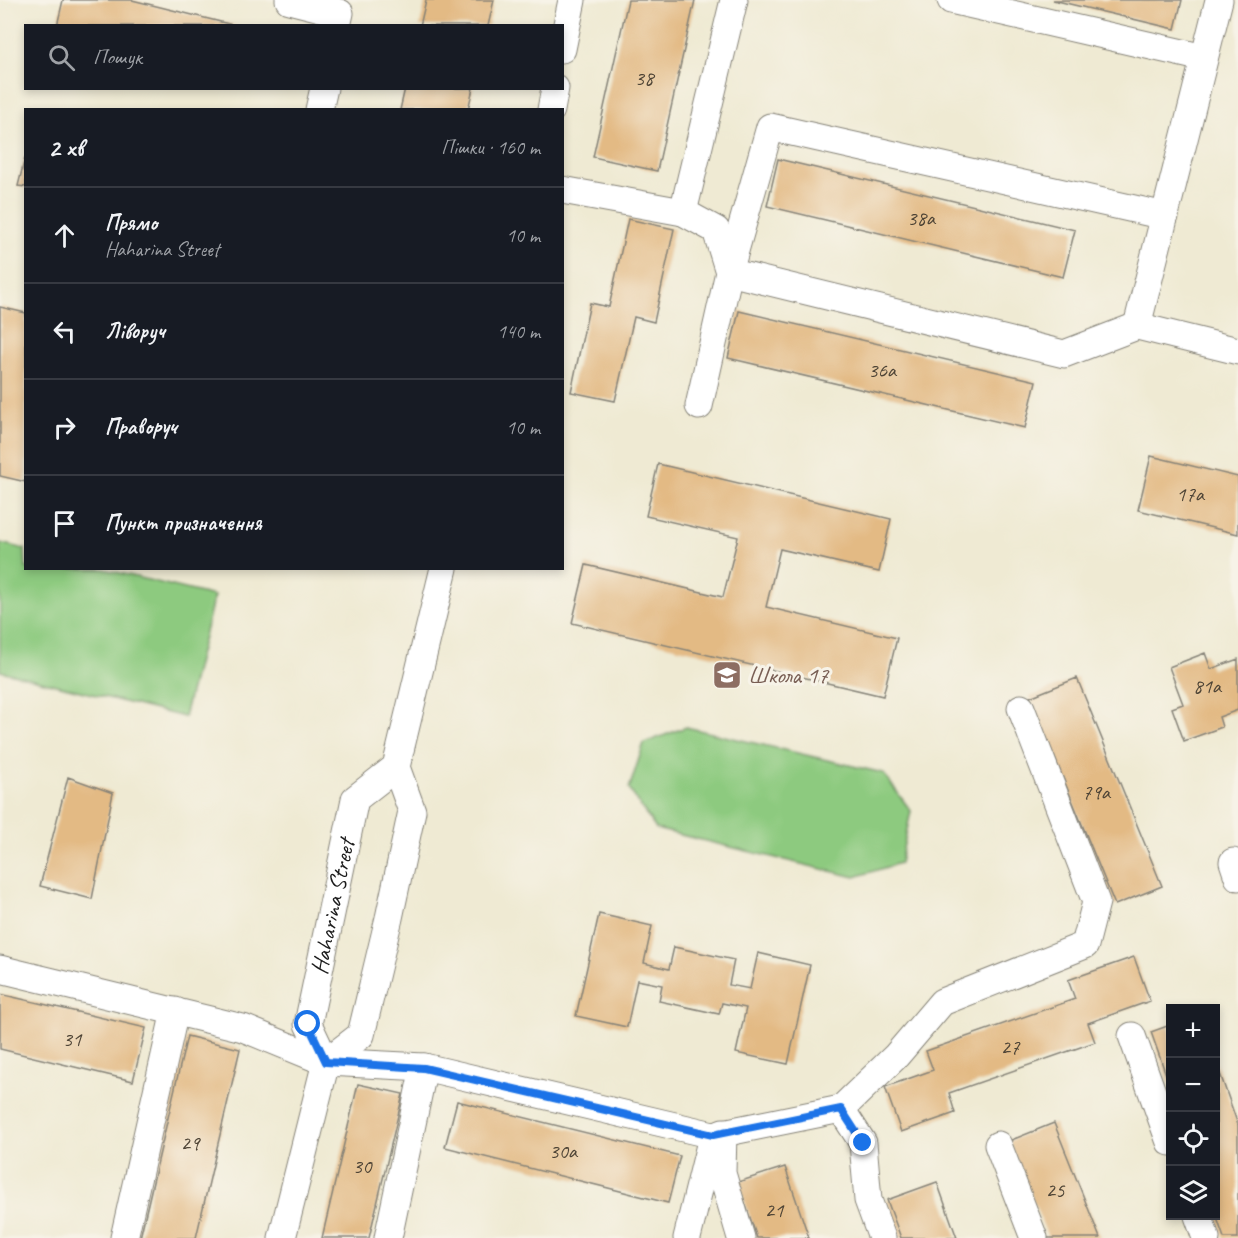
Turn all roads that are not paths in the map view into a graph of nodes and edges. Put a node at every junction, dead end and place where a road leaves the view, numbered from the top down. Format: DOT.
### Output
graph roads {
  1 [pos="289,0"];
  2 [pos="572,0"];
  3 [pos="734,0"];
  4 [pos="951,0"];
  5 [pos="1219,0"];
  6 [pos="337,24"];
  7 [pos="564,39"];
  8 [pos="1204,58"];
  9 [pos="324,90"];
  10 [pos="555,90"];
  11 [pos="319,108"];
  12 [pos="550,108"];
  13 [pos="564,190"];
  14 [pos="682,212"];
  15 [pos="1165,216"];
  16 [pos="729,272"];
  17 [pos="1137,326"];
  18 [pos="1238,351"];
  19 [pos="699,406"];
  20 [pos="444,570"];
  21 [pos="1020,708"];
  22 [pos="396,767"];
  23 [pos="0,969"];
  24 [pos="175,1011"];
  25 [pos="1132,1036"];
  26 [pos="326,1062"];
  27 [pos="424,1068"];
  28 [pos="841,1109"];
  29 [pos="1166,1131"];
  30 [pos="718,1134"];
  31 [pos="998,1145"];
  32 [pos="1200,1220"];
  33 [pos="124,1238"];
  34 [pos="282,1238"];
  35 [pos="388,1238"];
  36 [pos="687,1238"];
  37 [pos="741,1238"];
  38 [pos="882,1238"];
  39 [pos="1034,1238"];
  40 [pos="1206,1238"];
  1 -- 6 [label="street"];
  2 -- 7 [label="street"];
  3 -- 14 [label="street"];
  4 -- 8 [label="street"];
  5 -- 8 [label="street"];
  8 -- 15 [label="street"];
  9 -- 11 [label="street"];
  10 -- 12 [label="street"];
  13 -- 14 [label="street"];
  14 -- 16 [label="street"];
  15 -- 16 [label="street"];
  15 -- 17 [label="street"];
  16 -- 17 [label="street"];
  16 -- 19 [label="street"];
  17 -- 18 [label="street"];
  20 -- 22 [label="street"];
  21 -- 28 [label="street"];
  22 -- 26 [label="street"];
  22 -- 26 [label="street, Haharina Street"];
  23 -- 24 [label="street"];
  24 -- 26 [label="street"];
  24 -- 33 [label="street"];
  25 -- 29 [label="street"];
  26 -- 27 [label="street"];
  26 -- 34 [label="street"];
  27 -- 30 [label="street"];
  27 -- 35 [label="street"];
  28 -- 30 [label="street"];
  28 -- 38 [label="street"];
  30 -- 36 [label="street"];
  30 -- 37 [label="street"];
  31 -- 39 [label="street"];
  32 -- 40 [label="street"];
}
